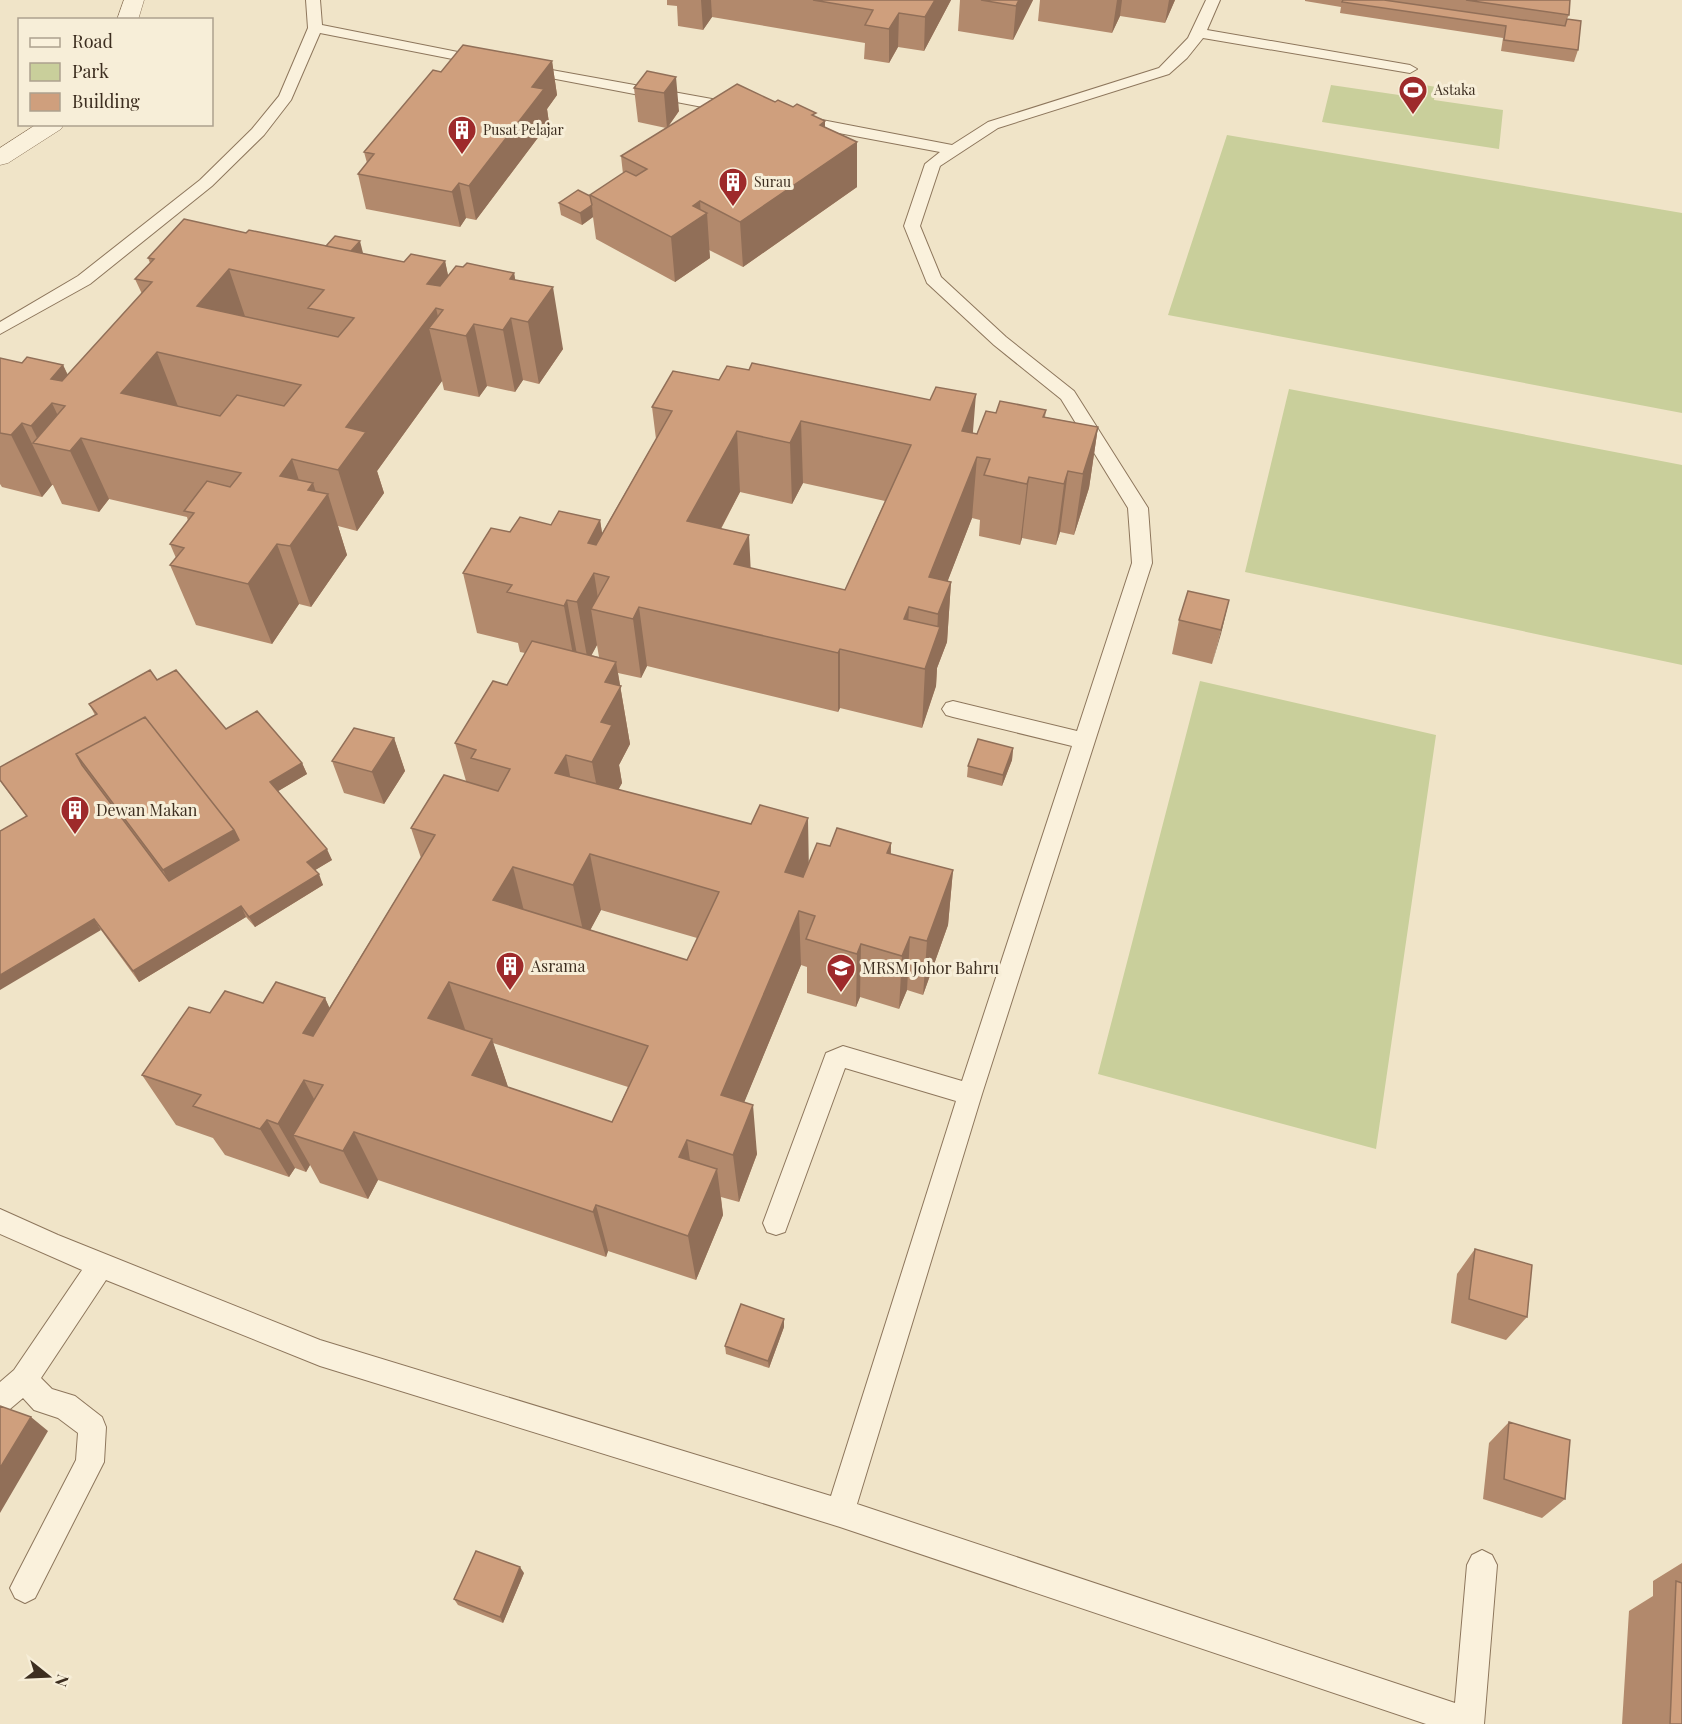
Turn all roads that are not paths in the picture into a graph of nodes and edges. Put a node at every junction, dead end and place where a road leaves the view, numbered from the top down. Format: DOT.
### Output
graph roads {
  1 [pos="134,0"];
  2 [pos="313,0"];
  3 [pos="1213,0"];
  4 [pos="128,18"];
  5 [pos="315,28"];
  6 [pos="1200,33"];
  7 [pos="1410,69"];
  8 [pos="747,111"];
  9 [pos="781,117"];
  10 [pos="50,126"];
  11 [pos="953,150"];
  12 [pos="0,158"];
  13 [pos="0,329"];
  14 [pos="953,709"];
  15 [pos="1084,741"];
  16 [pos="970,1094"];
  17 [pos="0,1221"];
  18 [pos="776,1222"];
  19 [pos="101,1265"];
  20 [pos="24,1380"];
  21 [pos="0,1399"];
  22 [pos="840,1513"];
  23 [pos="1482,1565"];
  24 [pos="25,1588"];
  25 [pos="1469,1723"];
  1 -- 4 [label="street"];
  2 -- 5 [label="lane"];
  3 -- 6 [label="lane"];
  5 -- 8 [label="lane"];
  5 -- 13 [label="lane"];
  6 -- 7 [label="lane"];
  6 -- 11 [label="lane"];
  9 -- 11 [label="lane"];
  10 -- 12 [label="street"];
  11 -- 15 [label="lane"];
  14 -- 15 [label="lane"];
  15 -- 16 [label="lane"];
  16 -- 18 [label="lane"];
  16 -- 22 [label="lane"];
  17 -- 19 [label="lane"];
  19 -- 20 [label="lane"];
  19 -- 22 [label="lane"];
  20 -- 21 [label="lane"];
  20 -- 24 [label="lane"];
  22 -- 25 [label="lane"];
  23 -- 25 [label="lane"];
}
